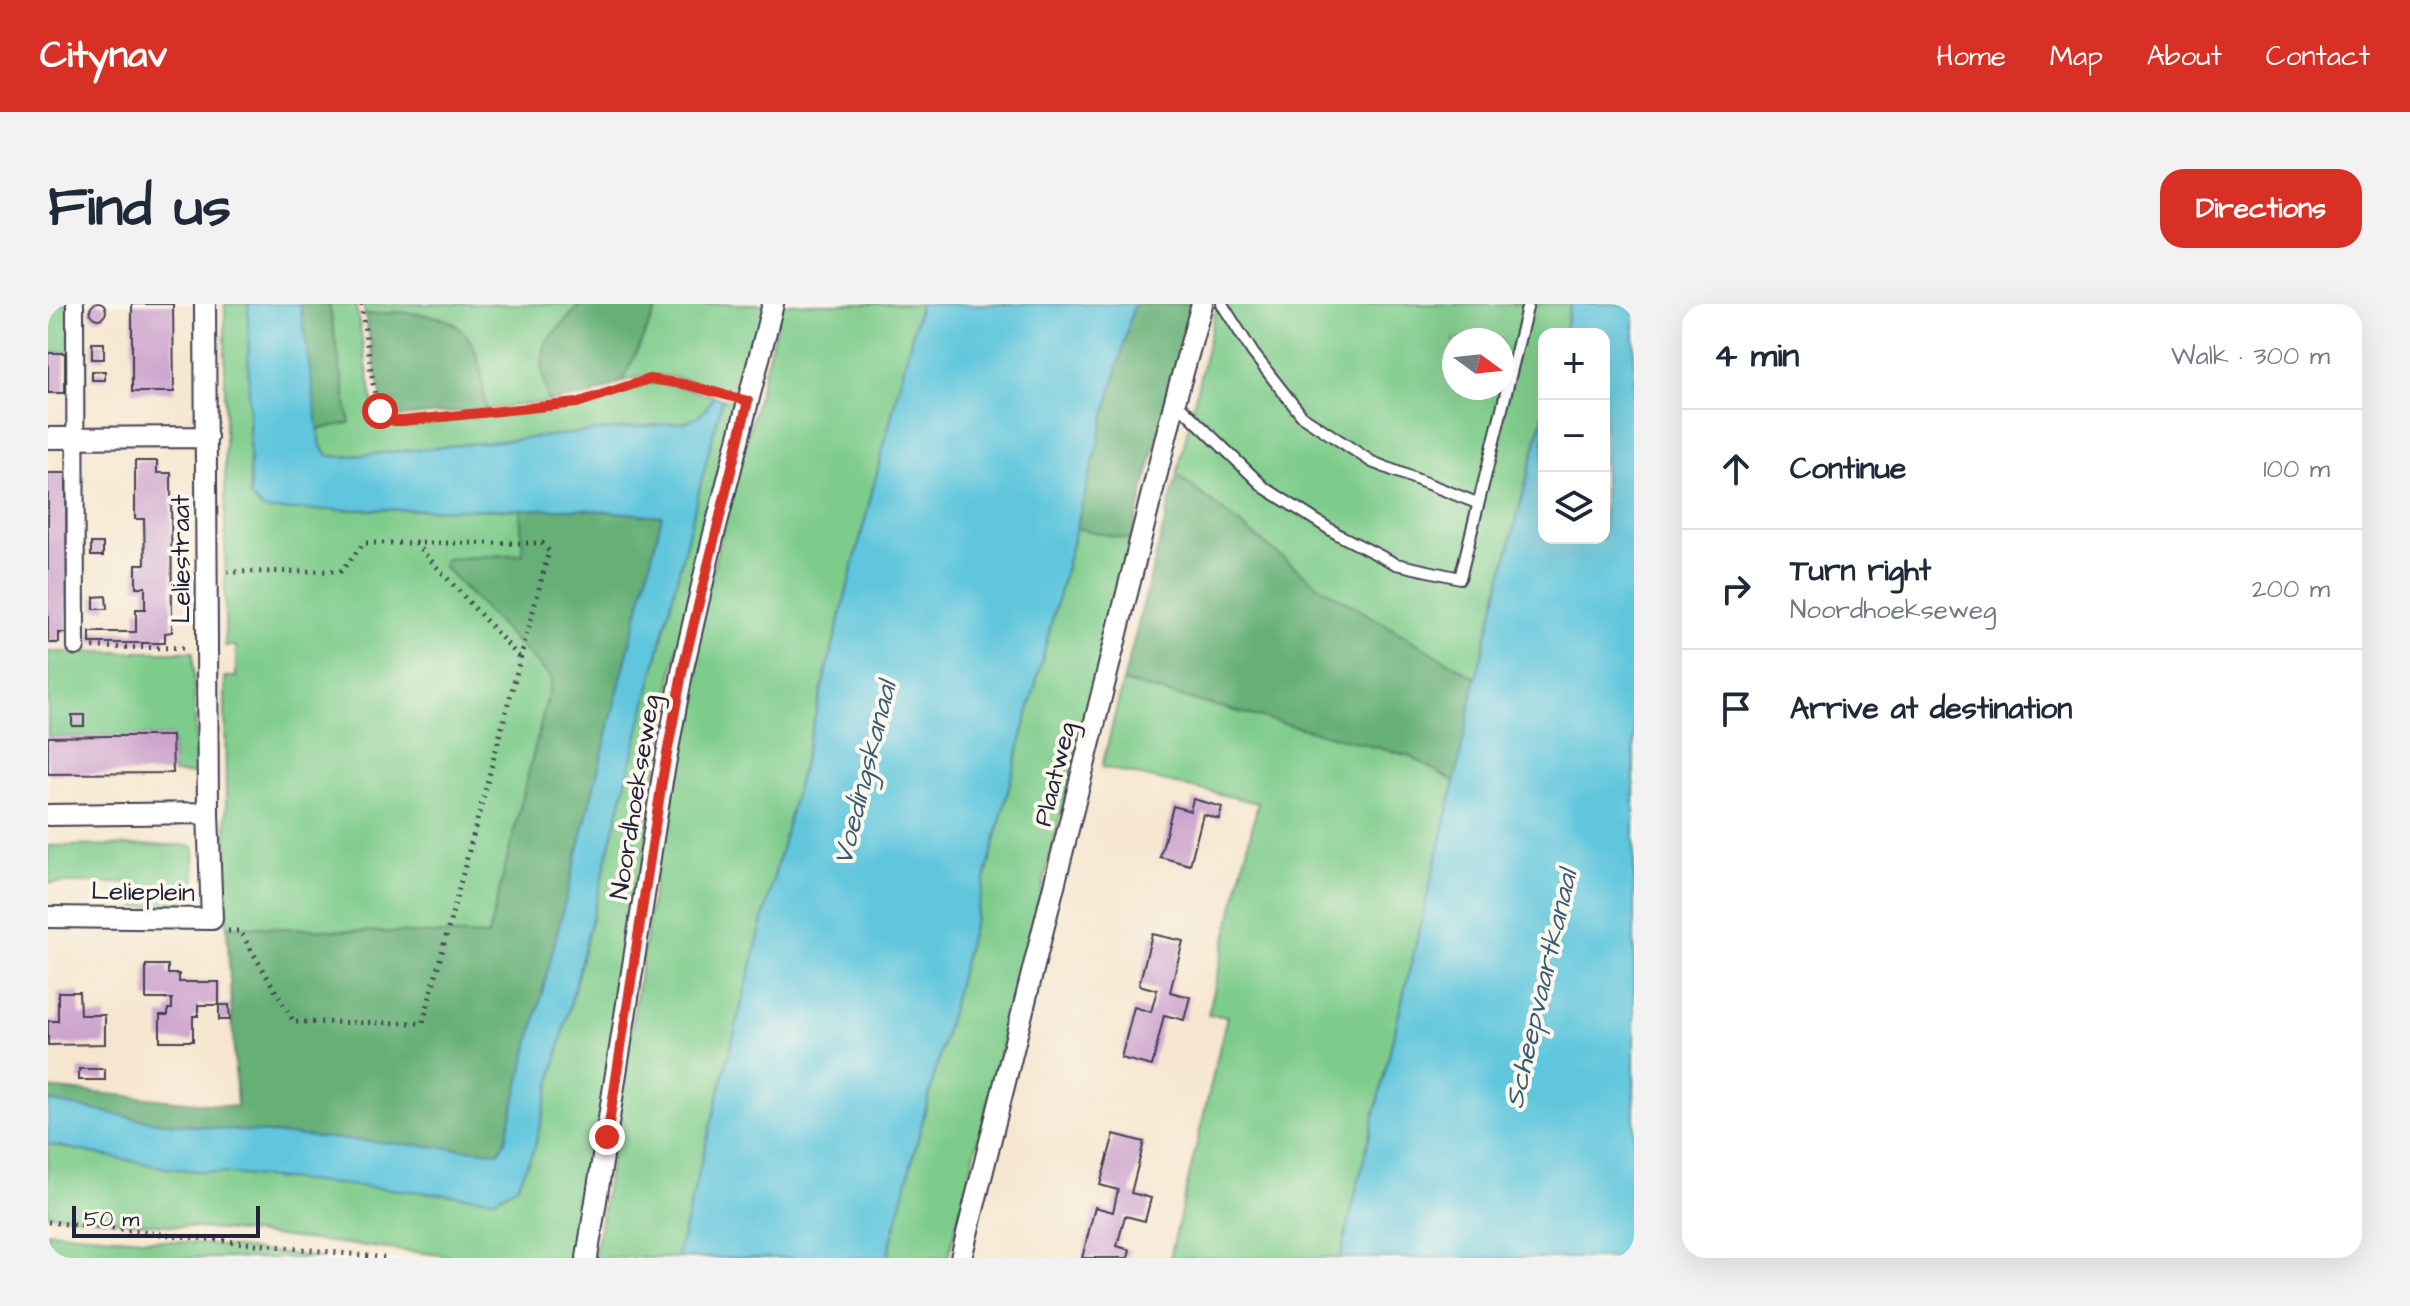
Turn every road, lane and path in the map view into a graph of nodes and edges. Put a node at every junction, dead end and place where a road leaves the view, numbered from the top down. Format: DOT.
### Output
graph roads {
  1 [pos="75,304"];
  2 [pos="205,304"];
  3 [pos="361,304"];
  4 [pos="773,304"];
  5 [pos="1202,304"];
  6 [pos="1222,304"];
  7 [pos="1528,304"];
  8 [pos="748,401"];
  9 [pos="1175,401"];
  10 [pos="207,437"];
  11 [pos="48,438"];
  12 [pos="74,438"];
  13 [pos="1477,503"];
  14 [pos="415,543"];
  15 [pos="207,573"];
  16 [pos="76,647"];
  17 [pos="207,648"];
  18 [pos="520,658"];
  19 [pos="208,813"];
  20 [pos="48,815"];
  21 [pos="48,917"];
  22 [pos="212,919"];
  23 [pos="48,1222"];
  24 [pos="387,1258"];
  25 [pos="587,1258"];
  26 [pos="961,1258"];
  1 -- 12 [label="street"];
  2 -- 10 [label="street, Leliestraat"];
  3 -- 8 [label="path"];
  4 -- 8 [label="street, Noordhoekseweg"];
  5 -- 9 [label="street, Plaatweg"];
  6 -- 13 [label="lane"];
  7 -- 13 [label="lane"];
  8 -- 25 [label="street, Noordhoekseweg"];
  9 -- 13 [label="lane"];
  9 -- 26 [label="street, Plaatweg"];
  10 -- 12 [label="street"];
  10 -- 15 [label="street, Leliestraat"];
  11 -- 12 [label="street"];
  12 -- 16 [label="street"];
  14 -- 15 [label="path"];
  14 -- 18 [label="path"];
  14 -- 18 [label="path"];
  15 -- 17 [label="street, Leliestraat"];
  16 -- 17 [label="path"];
  17 -- 19 [label="street, Leliestraat"];
  18 -- 22 [label="path"];
  19 -- 20 [label="street"];
  19 -- 22 [label="street, Lelieplein"];
  21 -- 22 [label="street, Lelieplein"];
  23 -- 24 [label="path"];
}
